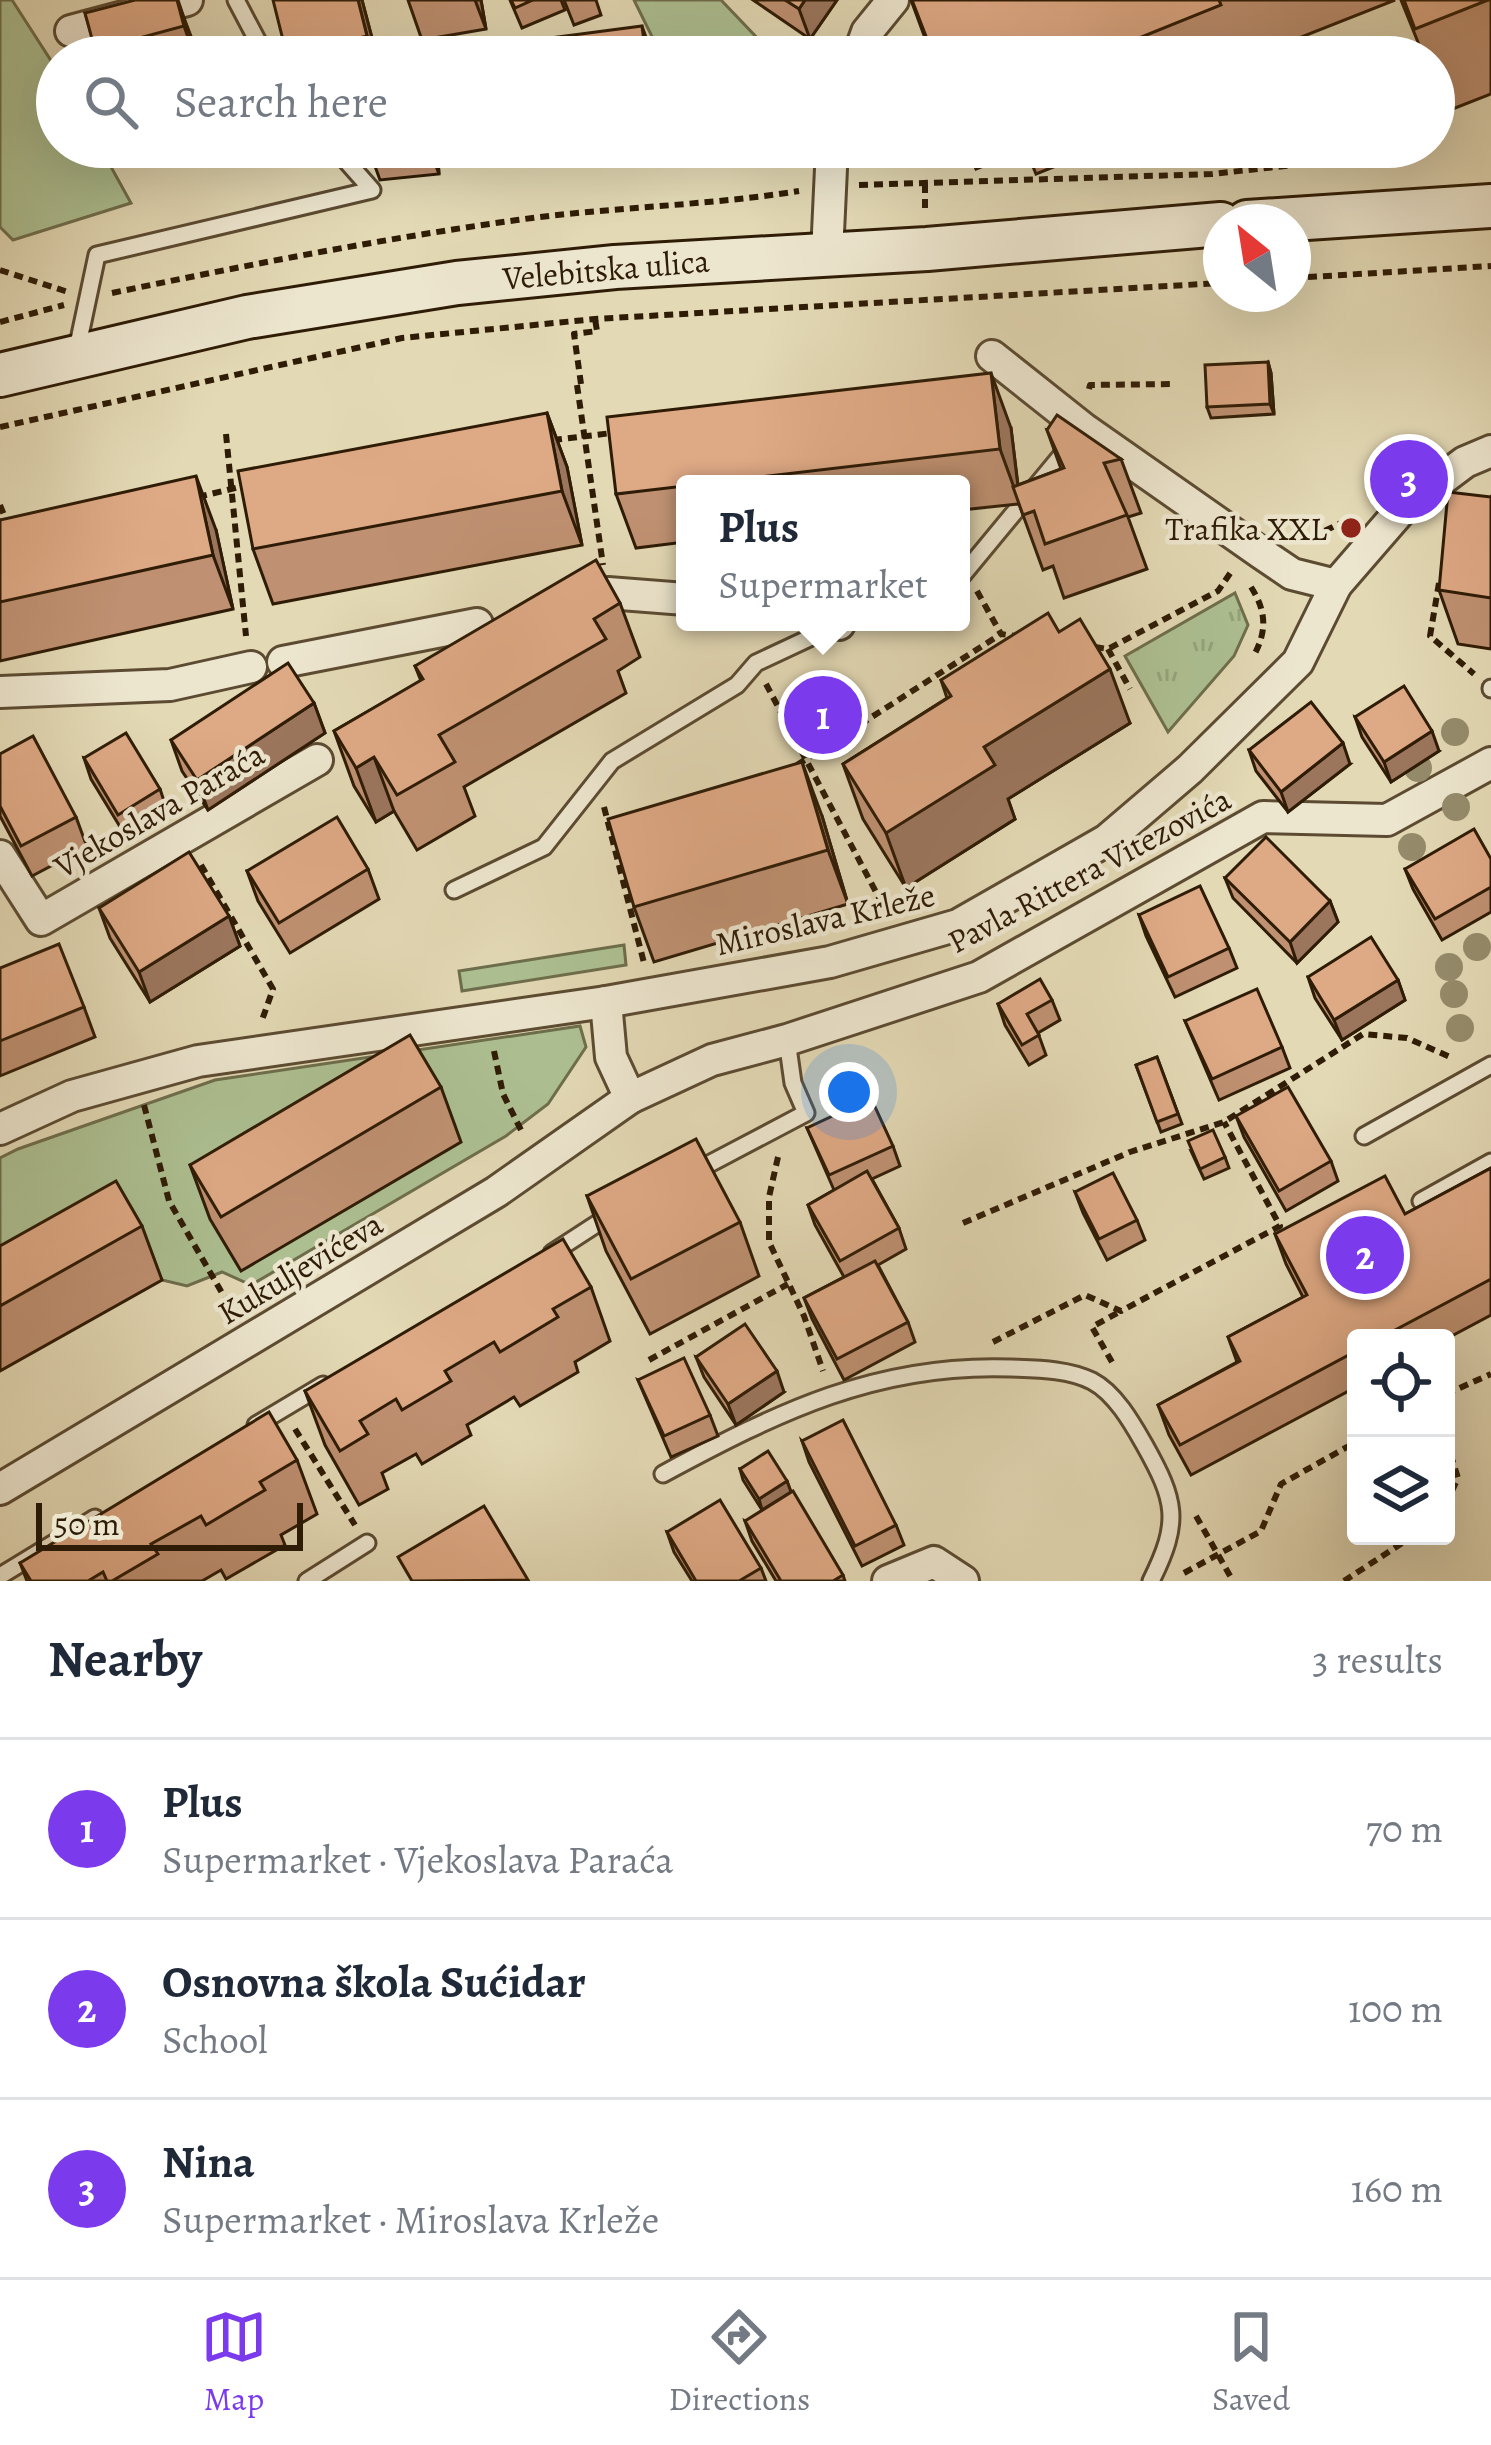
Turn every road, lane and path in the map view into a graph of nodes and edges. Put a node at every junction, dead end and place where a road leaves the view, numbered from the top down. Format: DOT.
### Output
graph roads {
  1 [pos="187,0"];
  2 [pos="236,0"];
  3 [pos="893,0"];
  4 [pos="71,31"];
  5 [pos="255,36"];
  6 [pos="866,36"];
  7 [pos="353,168"];
  8 [pos="830,168"];
  9 [pos="1267,168"];
  10 [pos="828,186"];
  11 [pos="1491,206"];
  12 [pos="1311,218"];
  13 [pos="1203,225"];
  14 [pos="827,254"];
  15 [pos="1491,266"];
  16 [pos="0,270"];
  17 [pos="1311,277"];
  18 [pos="1203,284"];
  19 [pos="89,298"];
  20 [pos="596,319"];
  21 [pos="0,322"];
  22 [pos="76,354"];
  23 [pos="992,356"];
  24 [pos="0,375"];
  25 [pos="1174,384"];
  26 [pos="1085,416"];
  27 [pos="0,427"];
  28 [pos="628,431"];
  29 [pos="226,434"];
  30 [pos="584,436"];
  31 [pos="537,442"];
  32 [pos="1491,451"];
  33 [pos="249,485"];
  34 [pos="230,489"];
  35 [pos="187,499"];
  36 [pos="0,506"];
  37 [pos="1351,517"];
  38 [pos="1291,536"];
  39 [pos="13,539"];
  40 [pos="601,551"];
  41 [pos="970,565"];
  42 [pos="1233,569"];
  43 [pos="1441,575"];
  44 [pos="1243,576"];
  45 [pos="970,585"];
  46 [pos="1336,585"];
  47 [pos="676,597"];
  48 [pos="541,608"];
  49 [pos="242,614"];
  50 [pos="477,624"];
  51 [pos="824,631"];
  52 [pos="1001,634"];
  53 [pos="1023,637"];
  54 [pos="1086,646"];
  55 [pos="1108,649"];
  56 [pos="283,662"];
  57 [pos="756,664"];
  58 [pos="251,667"];
  59 [pos="1242,670"];
  60 [pos="1491,688"];
  61 [pos="1130,689"];
  62 [pos="0,692"];
  63 [pos="317,760"];
  64 [pos="806,762"];
  65 [pos="1491,763"];
  66 [pos="784,769"];
  67 [pos="597,780"];
  68 [pos="184,836"];
  69 [pos="0,856"];
  70 [pos="454,890"];
  71 [pos="893,925"];
  72 [pos="647,973"];
  73 [pos="605,1002"];
  74 [pos="487,1018"];
  75 [pos="258,1029"];
  76 [pos="787,1040"];
  77 [pos="1486,1068"];
  78 [pos="137,1078"];
  79 [pos="629,1098"];
  80 [pos="806,1113"];
  81 [pos="1224,1122"];
  82 [pos="0,1129"];
  83 [pos="1364,1136"];
  84 [pos="1491,1162"];
  85 [pos="539,1164"];
  86 [pos="686,1176"];
  87 [pos="1421,1201"];
  88 [pos="626,1208"];
  89 [pos="963,1223"];
  90 [pos="537,1262"];
  91 [pos="788,1283"];
  92 [pos="1121,1311"];
  93 [pos="249,1340"];
  94 [pos="1106,1350"];
  95 [pos="649,1360"];
  96 [pos="964,1366"];
  97 [pos="1491,1374"];
  98 [pos="341,1375"];
  99 [pos="1455,1390"];
  100 [pos="831,1393"];
  101 [pos="283,1409"];
  102 [pos="242,1433"];
  103 [pos="1347,1447"];
  104 [pos="663,1474"];
  105 [pos="0,1489"];
  106 [pos="119,1504"];
  107 [pos="367,1543"];
  108 [pos="1398,1545"];
  109 [pos="1217,1555"];
  110 [pos="0,1576"];
  111 [pos="307,1581"];
  112 [pos="889,1581"];
  113 [pos="963,1581"];
  114 [pos="1150,1581"];
  115 [pos="1171,1581"];
  116 [pos="1233,1581"];
  117 [pos="1344,1581"];
  1 -- 4 [label="street"];
  2 -- 5 [label="lane"];
  3 -- 6 [label="street"];
  7 -- 19 [label="lane"];
  8 -- 10 [label="street"];
  9 -- 10 [label="path"];
  10 -- 14 [label="street"];
  10 -- 19 [label="path"];
  11 -- 12 [label="street"];
  13 -- 14 [label="street, Velebitska ulica"];
  14 -- 22 [label="street, Velebitska ulica"];
  15 -- 17 [label="path"];
  16 -- 19 [label="path"];
  18 -- 20 [label="path"];
  19 -- 21 [label="path"];
  19 -- 22 [label="lane"];
  20 -- 27 [label="path"];
  20 -- 30 [label="path"];
  22 -- 24 [label="street, Velebitska ulica"];
  23 -- 26 [label="street"];
  25 -- 26 [label="path"];
  26 -- 41 [label="lane"];
  26 -- 46 [label="street"];
  28 -- 30 [label="path"];
  29 -- 34 [label="path"];
  30 -- 31 [label="path"];
  30 -- 40 [label="path"];
  32 -- 46 [label="street, Miroslava Krleže"];
  33 -- 34 [label="path"];
  34 -- 35 [label="path"];
  34 -- 49 [label="path"];
  36 -- 39 [label="path"];
  37 -- 38 [label="path"];
  42 -- 55 [label="path"];
  43 -- 60 [label="path"];
  44 -- 59 [label="path"];
  45 -- 52 [label="path"];
  46 -- 73 [label="street, Miroslava Krleže"];
  47 -- 48 [label="street"];
  50 -- 56 [label="street"];
  51 -- 57 [label="lane"];
  52 -- 53 [label="path"];
  52 -- 64 [label="path"];
  54 -- 55 [label="path"];
  55 -- 61 [label="path"];
  57 -- 64 [label="path"];
  57 -- 67 [label="lane"];
  58 -- 62 [label="street"];
  63 -- 68 [label="street, Vjekoslava Paraća"];
  64 -- 66 [label="path"];
  64 -- 71 [label="path"];
  65 -- 76 [label="street, Pavla Rittera Vitezovića"];
  67 -- 70 [label="lane"];
  67 -- 72 [label="path"];
  68 -- 69 [label="street, Vjekoslava Paraća"];
  68 -- 75 [label="path"];
  73 -- 74 [label="street, Miroslava Krleže"];
  73 -- 79 [label="street"];
  74 -- 78 [label="street, Miroslava Krleže"];
  74 -- 85 [label="path"];
  76 -- 79 [label="street, Kukuljevićeva"];
  76 -- 80 [label="lane"];
  77 -- 81 [label="path"];
  77 -- 83 [label="lane"];
  78 -- 82 [label="street, Miroslava Krleže"];
  78 -- 93 [label="path"];
  79 -- 85 [label="street, Kukuljevićeva"];
  80 -- 86 [label="lane"];
  80 -- 91 [label="path"];
  81 -- 89 [label="path"];
  81 -- 92 [label="path"];
  84 -- 87 [label="lane"];
  85 -- 93 [label="street, Kukuljevićeva"];
  88 -- 90 [label="lane"];
  91 -- 95 [label="path"];
  91 -- 100 [label="path"];
  92 -- 94 [label="path"];
  92 -- 96 [label="path"];
  93 -- 105 [label="street, Kukuljevićeva"];
  96 -- 100 [label="lane"];
  96 -- 114 [label="lane"];
  97 -- 99 [label="path"];
  98 -- 101 [label="lane"];
  100 -- 104 [label="lane"];
  101 -- 102 [label="lane"];
  101 -- 107 [label="path"];
  103 -- 109 [label="path"];
  106 -- 110 [label="lane"];
  107 -- 111 [label="lane"];
  108 -- 117 [label="path"];
  109 -- 115 [label="path"];
  109 -- 116 [label="path"];
  112 -- 113 [label="street"];
}
